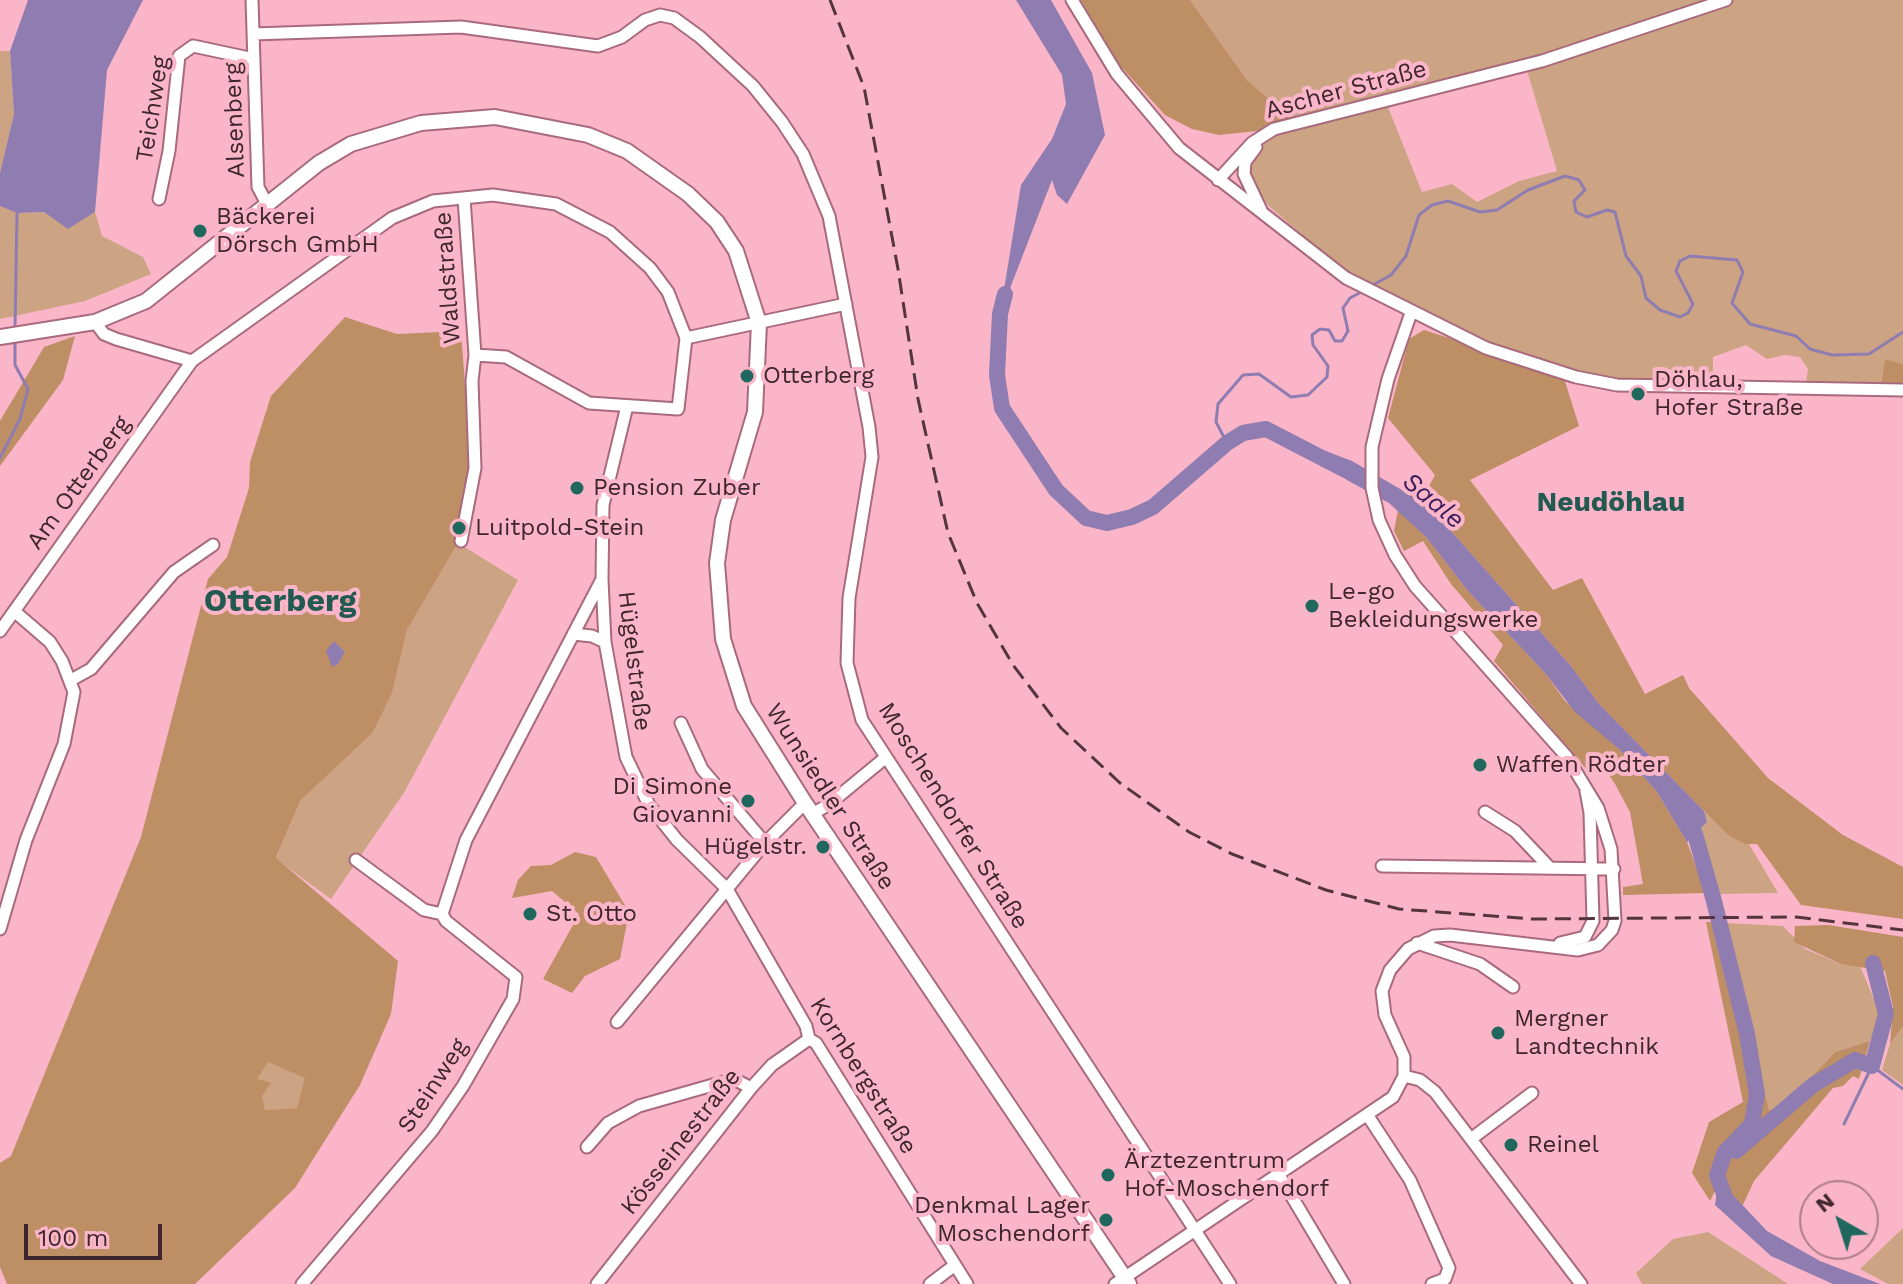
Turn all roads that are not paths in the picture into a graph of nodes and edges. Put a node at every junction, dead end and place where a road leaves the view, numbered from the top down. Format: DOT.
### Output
graph roads {
  1 [pos="252,0"];
  2 [pos="1072,0"];
  3 [pos="1726,0"];
  4 [pos="660,15"];
  5 [pos="253,34"];
  6 [pos="254,59"];
  7 [pos="1274,129"];
  8 [pos="1218,180"];
  9 [pos="464,198"];
  10 [pos="159,199"];
  11 [pos="266,202"];
  12 [pos="1266,217"];
  13 [pos="846,304"];
  14 [pos="1411,313"];
  15 [pos="95,322"];
  16 [pos="759,323"];
  17 [pos="2,338"];
  18 [pos="686,338"];
  19 [pos="475,355"];
  20 [pos="192,361"];
  21 [pos="1903,390"];
  22 [pos="627,406"];
  23 [pos="678,409"];
  24 [pos="461,541"];
  25 [pos="213,545"];
  26 [pos="602,580"];
  27 [pos="14,611"];
  28 [pos="0,631"];
  29 [pos="573,634"];
  30 [pos="605,642"];
  31 [pos="71,680"];
  32 [pos="681,723"];
  33 [pos="885,758"];
  34 [pos="1585,787"];
  35 [pos="809,808"];
  36 [pos="1485,812"];
  37 [pos="765,843"];
  38 [pos="356,860"];
  39 [pos="1382,866"];
  40 [pos="1550,868"];
  41 [pos="1592,869"];
  42 [pos="1614,869"];
  43 [pos="727,889"];
  44 [pos="442,914"];
  45 [pos="0,929"];
  46 [pos="1417,943"];
  47 [pos="1530,944"];
  48 [pos="1513,987"];
  49 [pos="617,1022"];
  50 [pos="809,1039"];
  51 [pos="1404,1076"];
  52 [pos="751,1088"];
  53 [pos="1532,1093"];
  54 [pos="1368,1116"];
  55 [pos="1471,1139"];
  56 [pos="587,1147"];
  57 [pos="1279,1175"];
  58 [pos="1195,1230"];
  59 [pos="955,1265"];
  60 [pos="1123,1282"];
  61 [pos="302,1284"];
  62 [pos="597,1284"];
  63 [pos="930,1284"];
  64 [pos="967,1284"];
  65 [pos="1230,1284"];
  66 [pos="1344,1284"];
  67 [pos="1432,1284"];
  68 [pos="1581,1284"];
  1 -- 5 [label="street, Alsenberg"];
  2 -- 8 [label="street"];
  3 -- 7 [label="street, Ascher Straße"];
  4 -- 5 [label="street, Alsenberg"];
  4 -- 13 [label="street, Moschendorfer Straße"];
  5 -- 6 [label="street, Alsenberg"];
  6 -- 10 [label="street, Teichweg"];
  6 -- 11 [label="street, Alsenberg"];
  7 -- 8 [label="street, Ascher Straße"];
  7 -- 12 [label="street"];
  8 -- 12 [label="street"];
  9 -- 18 [label="street, Am Otterberg"];
  9 -- 19 [label="street, Waldstraße"];
  9 -- 20 [label="street, Am Otterberg"];
  11 -- 15 [label="main road, Wunsiedler Straße"];
  11 -- 16 [label="main road, Wunsiedler Straße"];
  12 -- 14 [label="street"];
  13 -- 16 [label="street"];
  13 -- 33 [label="street, Moschendorfer Straße"];
  14 -- 21 [label="street"];
  14 -- 34 [label="street"];
  15 -- 17 [label="main road, Wunsiedler Straße"];
  15 -- 20 [label="street"];
  16 -- 18 [label="street"];
  16 -- 35 [label="main road, Wunsiedler Straße"];
  18 -- 23 [label="street, Am Otterberg"];
  19 -- 22 [label="street, Waldstraße"];
  19 -- 24 [label="street, Waldstraße"];
  20 -- 27 [label="street, Am Otterberg"];
  22 -- 23 [label="street, Waldstraße"];
  22 -- 26 [label="street, Hügelstraße"];
  25 -- 31 [label="street"];
  26 -- 29 [label="street"];
  26 -- 30 [label="street, Hügelstraße"];
  27 -- 28 [label="street, Am Otterberg"];
  27 -- 31 [label="street"];
  29 -- 30 [label="street"];
  29 -- 44 [label="street"];
  30 -- 43 [label="street, Hügelstraße"];
  31 -- 45 [label="street"];
  32 -- 37 [label="street"];
  33 -- 35 [label="street"];
  33 -- 58 [label="street, Moschendorfer Straße"];
  34 -- 41 [label="street"];
  34 -- 42 [label="street"];
  35 -- 37 [label="street"];
  35 -- 60 [label="main road, Wunsiedler Straße"];
  36 -- 40 [label="street"];
  37 -- 43 [label="street"];
  38 -- 44 [label="street, Steinweg"];
  39 -- 40 [label="street"];
  40 -- 41 [label="street"];
  41 -- 42 [label="street"];
  41 -- 47 [label="street"];
  42 -- 47 [label="street"];
  43 -- 49 [label="street"];
  43 -- 50 [label="street, Kornbergstraße"];
  44 -- 61 [label="street, Steinweg"];
  46 -- 47 [label="street"];
  46 -- 48 [label="street"];
  46 -- 51 [label="street"];
  50 -- 52 [label="street, Kösseinestraße"];
  50 -- 59 [label="street, Kornbergstraße"];
  51 -- 54 [label="street"];
  51 -- 55 [label="street"];
  52 -- 56 [label="street"];
  52 -- 62 [label="street, Kösseinestraße"];
  53 -- 55 [label="street"];
  54 -- 57 [label="street"];
  54 -- 67 [label="street"];
  55 -- 68 [label="street"];
  57 -- 58 [label="street"];
  57 -- 66 [label="street"];
  58 -- 60 [label="street"];
  58 -- 65 [label="street, Moschendorfer Straße"];
  59 -- 63 [label="street"];
  59 -- 64 [label="street, Kornbergstraße"];
}
